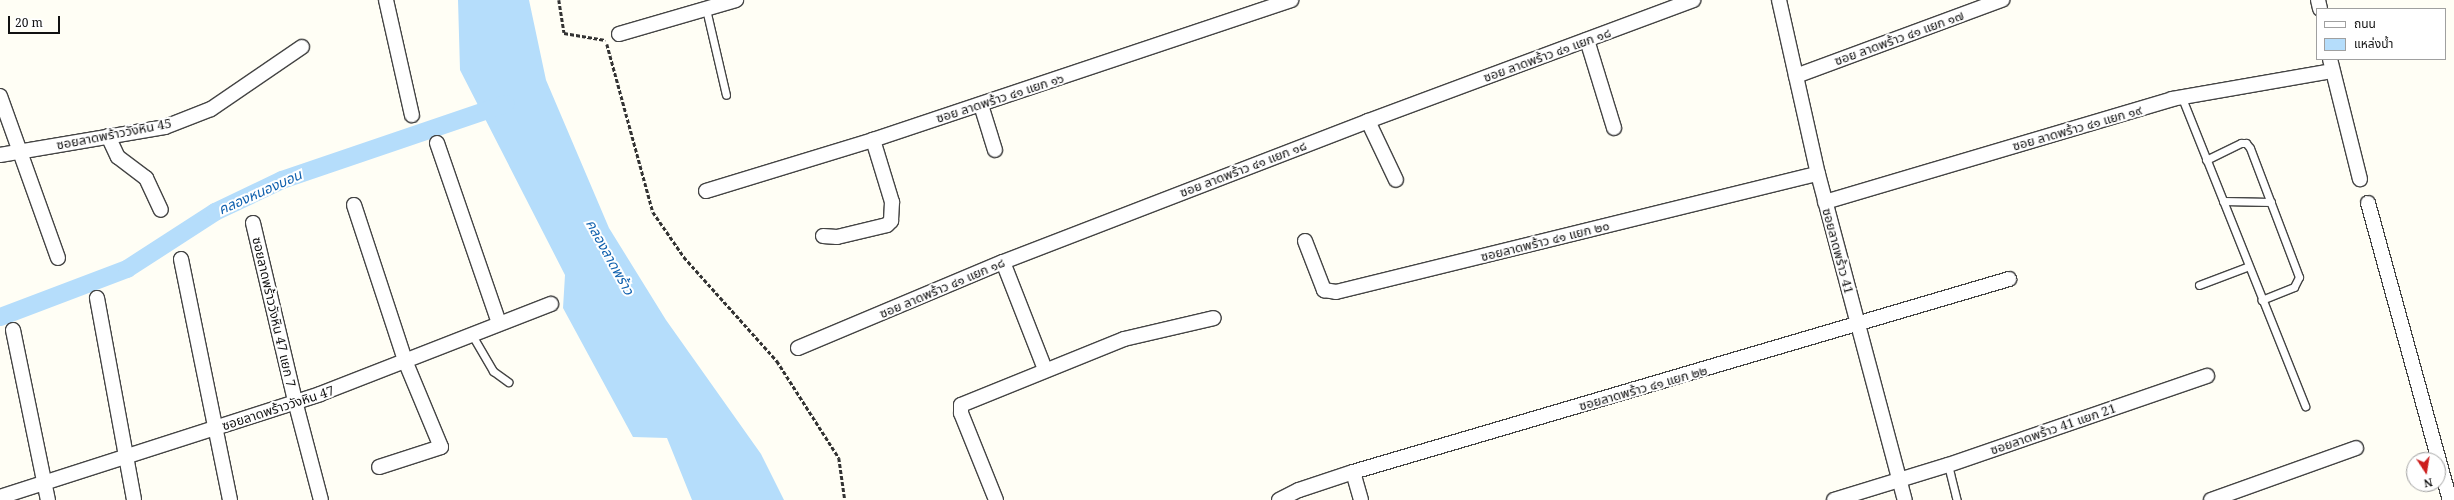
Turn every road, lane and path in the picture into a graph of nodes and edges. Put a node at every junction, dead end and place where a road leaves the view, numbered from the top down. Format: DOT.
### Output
graph roads {
  1 [pos="386,0"];
  2 [pos="559,0"];
  3 [pos="736,0"];
  4 [pos="1291,0"];
  5 [pos="1693,0"];
  6 [pos="1779,0"];
  7 [pos="2002,0"];
  8 [pos="706,9"];
  9 [pos="620,34"];
  10 [pos="1587,40"];
  11 [pos="302,47"];
  12 [pos="2331,65"];
  13 [pos="1796,76"];
  14 [pos="726,94"];
  15 [pos="0,96"];
  16 [pos="2182,98"];
  17 [pos="981,105"];
  18 [pos="412,115"];
  19 [pos="1368,121"];
  20 [pos="1614,128"];
  21 [pos="108,136"];
  22 [pos="873,140"];
  23 [pos="437,143"];
  24 [pos="995,150"];
  25 [pos="21,151"];
  26 [pos="0,155"];
  27 [pos="2206,160"];
  28 [pos="1818,174"];
  29 [pos="1396,180"];
  30 [pos="2360,180"];
  31 [pos="706,190"];
  32 [pos="2223,201"];
  33 [pos="1825,202"];
  34 [pos="2271,202"];
  35 [pos="2368,202"];
  36 [pos="354,205"];
  37 [pos="162,210"];
  38 [pos="253,223"];
  39 [pos="823,236"];
  40 [pos="1305,241"];
  41 [pos="58,258"];
  42 [pos="182,259"];
  43 [pos="1003,262"];
  44 [pos="2250,266"];
  45 [pos="2009,279"];
  46 [pos="2200,285"];
  47 [pos="97,298"];
  48 [pos="2262,300"];
  49 [pos="551,304"];
  50 [pos="1214,318"];
  51 [pos="499,323"];
  52 [pos="1858,326"];
  53 [pos="13,330"];
  54 [pos="472,335"];
  55 [pos="798,348"];
  56 [pos="406,363"];
  57 [pos="1045,370"];
  58 [pos="2207,376"];
  59 [pos="508,382"];
  60 [pos="295,401"];
  61 [pos="2305,406"];
  62 [pos="217,428"];
  63 [pos="2356,448"];
  64 [pos="128,458"];
  65 [pos="1948,465"];
  66 [pos="380,467"];
  67 [pos="1354,472"];
  68 [pos="1898,481"];
  69 [pos="45,483"];
  70 [pos="0,497"];
  71 [pos="48,500"];
  72 [pos="134,500"];
  73 [pos="230,500"];
  74 [pos="321,500"];
  75 [pos="845,500"];
  76 [pos="996,500"];
  77 [pos="1279,500"];
  78 [pos="1360,500"];
  79 [pos="1834,500"];
  80 [pos="1905,500"];
  81 [pos="1957,500"];
  82 [pos="2211,500"];
  83 [pos="2450,500"];
  1 -- 18 [label="street"];
  2 -- 75 [label="path"];
  3 -- 8 [label="street"];
  4 -- 17 [label="street, ซอย ลาดพร้าว ๔๑ แยก ๑๖"];
  5 -- 10 [label="street, ซอย ลาดพร้าว ๔๑ แยก ๑๘"];
  6 -- 13 [label="street, ซอยลาดพร้าว 41"];
  7 -- 13 [label="street, ซอย ลาดพร้าว ๔๑ แยก ๑๗"];
  8 -- 9 [label="street"];
  8 -- 14 [label="lane"];
  10 -- 19 [label="street, ซอย ลาดพร้าว ๔๑ แยก ๑๘"];
  10 -- 20 [label="street"];
  11 -- 21 [label="street, ซอยลาดพร้าววังหิน 45"];
  12 -- 16 [label="street, ซอย ลาดพร้าว ๔๑ แยก ๑๙"];
  12 -- 30 [label="street"];
  13 -- 28 [label="street, ซอยลาดพร้าว 41"];
  15 -- 25 [label="street"];
  16 -- 27 [label="lane"];
  16 -- 33 [label="street, ซอย ลาดพร้าว ๔๑ แยก ๑๙"];
  17 -- 22 [label="street, ซอย ลาดพร้าว ๔๑ แยก ๑๖"];
  17 -- 24 [label="street"];
  19 -- 29 [label="street"];
  19 -- 43 [label="street, ซอย ลาดพร้าว ๔๑ แยก ๑๘"];
  21 -- 25 [label="street, ซอยลาดพร้าววังหิน 45"];
  21 -- 37 [label="street"];
  22 -- 31 [label="street, ซอย ลาดพร้าว ๔๑ แยก ๑๖"];
  22 -- 39 [label="street"];
  23 -- 51 [label="street"];
  25 -- 26 [label="street, ซอยลาดพร้าววังหิน 45"];
  25 -- 41 [label="street"];
  27 -- 32 [label="lane"];
  27 -- 34 [label="lane"];
  28 -- 33 [label="street, ซอยลาดพร้าว 41"];
  28 -- 40 [label="street, ซอยลาดพร้าว ๔๑ แยก ๒๐"];
  32 -- 34 [label="lane"];
  32 -- 44 [label="lane"];
  33 -- 52 [label="street, ซอยลาดพร้าว 41"];
  34 -- 48 [label="lane"];
  35 -- 83 [label="street"];
  36 -- 56 [label="street"];
  38 -- 60 [label="street, ซอยลาดพร้าววังหิน 47 แยก 7"];
  42 -- 62 [label="street"];
  43 -- 55 [label="street, ซอย ลาดพร้าว ๔๑ แยก ๑๘"];
  43 -- 57 [label="street"];
  44 -- 46 [label="lane"];
  44 -- 48 [label="lane"];
  45 -- 52 [label="street, ซอยลาดพร้าว ๔๑ แยก ๒๒"];
  47 -- 64 [label="street"];
  48 -- 61 [label="lane"];
  49 -- 51 [label="street, ซอยลาดพร้าววังหิน 47"];
  50 -- 57 [label="street"];
  51 -- 54 [label="street, ซอยลาดพร้าววังหิน 47"];
  52 -- 67 [label="street, ซอยลาดพร้าว ๔๑ แยก ๒๒"];
  52 -- 68 [label="street, ซอยลาดพร้าว 41"];
  53 -- 69 [label="street"];
  54 -- 56 [label="street, ซอยลาดพร้าววังหิน 47"];
  54 -- 59 [label="lane"];
  56 -- 60 [label="street, ซอยลาดพร้าววังหิน 47"];
  56 -- 66 [label="street"];
  57 -- 76 [label="street"];
  58 -- 65 [label="street, ซอยลาดพร้าว 41 แยก 21"];
  60 -- 62 [label="street, ซอยลาดพร้าววังหิน 47"];
  60 -- 74 [label="street, ซอยลาดพร้าววังหิน 47 แยก 7"];
  62 -- 64 [label="street, ซอยลาดพร้าววังหิน 47"];
  62 -- 73 [label="street"];
  63 -- 82 [label="street"];
  64 -- 69 [label="street, ซอยลาดพร้าววังหิน 47"];
  64 -- 72 [label="street"];
  65 -- 68 [label="street, ซอยลาดพร้าว 41 แยก 21"];
  65 -- 81 [label="lane"];
  67 -- 77 [label="street, ซอยลาดพร้าว ๔๑ แยก ๒๒"];
  67 -- 78 [label="street"];
  68 -- 79 [label="street, ซอยลาดพร้าว 41 แยก 21"];
  68 -- 80 [label="street, ซอยลาดพร้าว 41"];
  69 -- 70 [label="street, ซอยลาดพร้าววังหิน 47"];
  69 -- 71 [label="street"];
}
